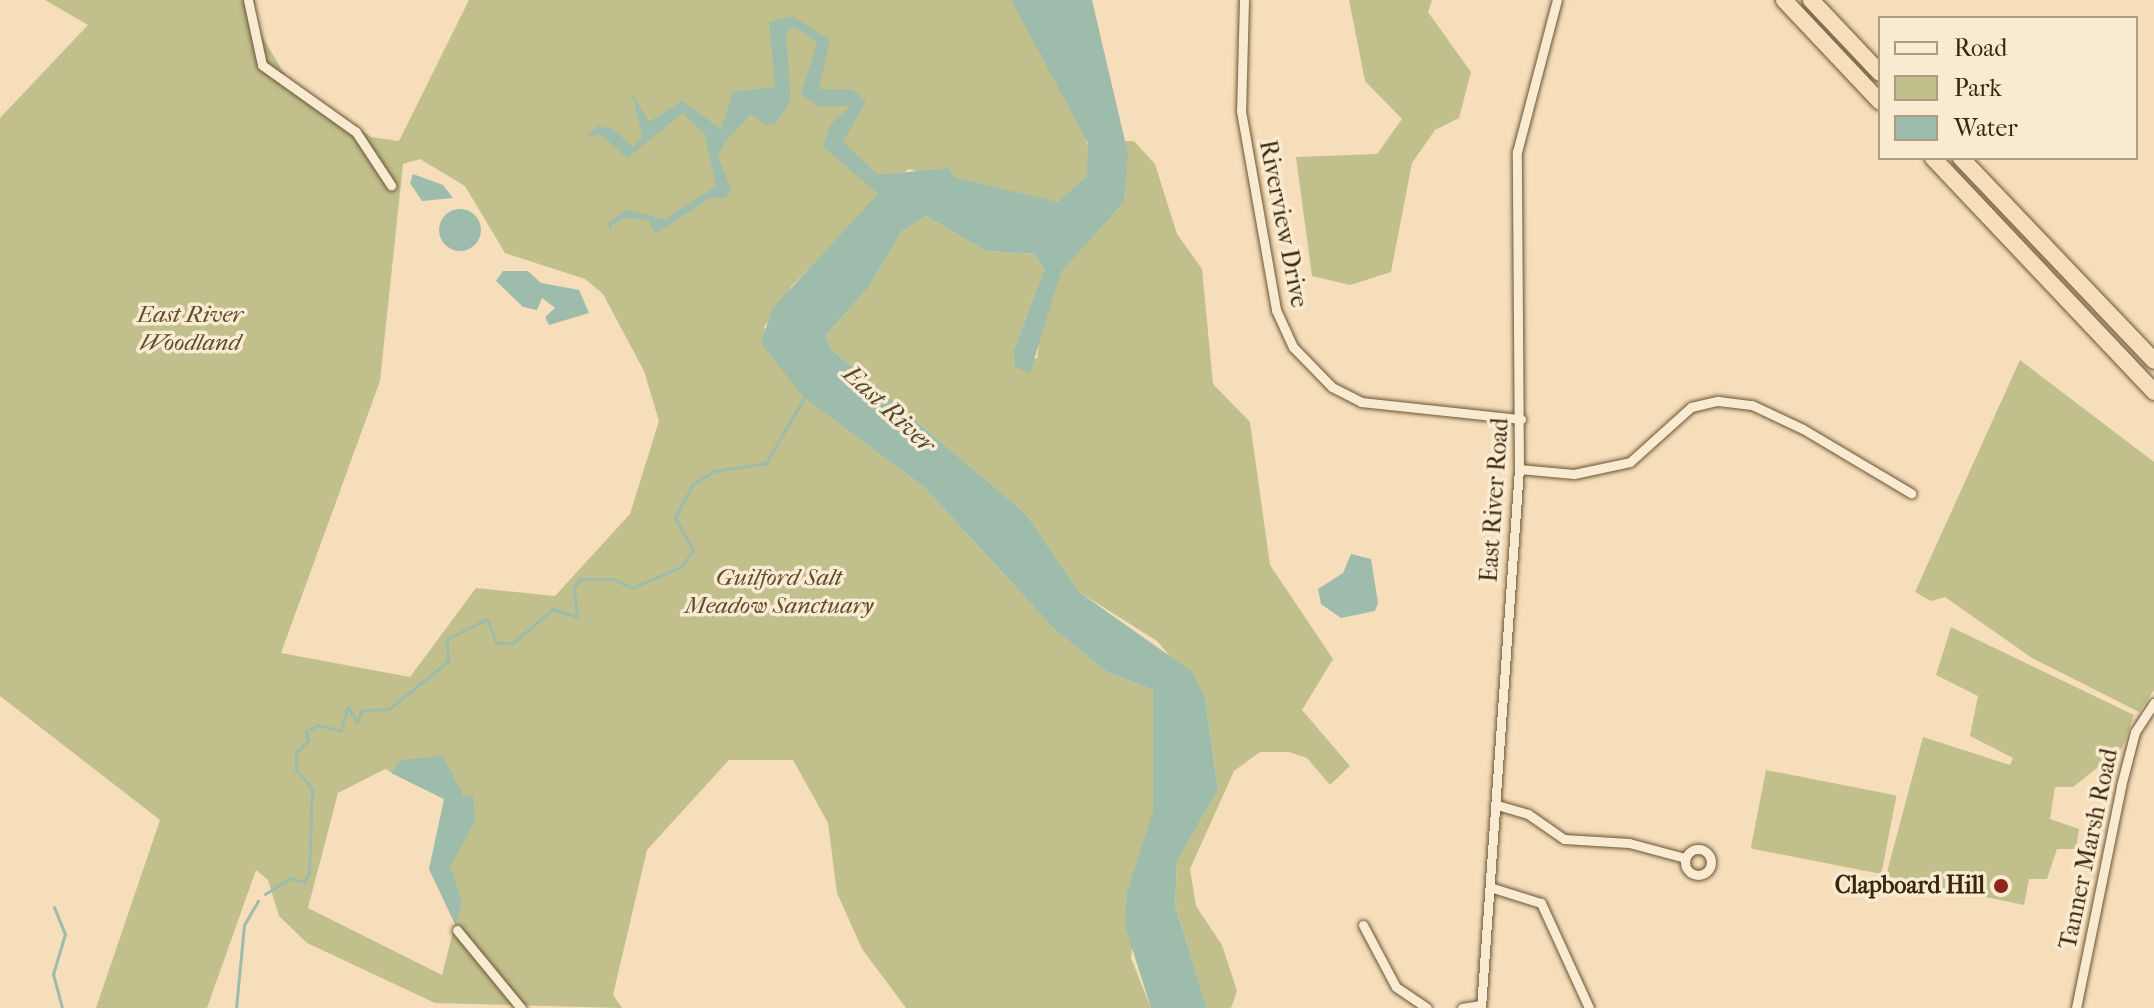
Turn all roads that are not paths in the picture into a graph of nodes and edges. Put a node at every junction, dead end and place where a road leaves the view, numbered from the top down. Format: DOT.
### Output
graph roads {
  1 [pos="248,0"];
  2 [pos="1244,0"];
  3 [pos="1557,0"];
  4 [pos="1784,0"];
  5 [pos="1811,0"];
  6 [pos="1878,71"];
  7 [pos="1878,100"];
  8 [pos="1935,160"];
  9 [pos="1963,160"];
  10 [pos="391,185"];
  11 [pos="2154,361"];
  12 [pos="2154,392"];
  13 [pos="1521,419"];
  14 [pos="1519,469"];
  15 [pos="1911,493"];
  16 [pos="2154,703"];
  17 [pos="1497,805"];
  18 [pos="1685,858"];
  19 [pos="1493,888"];
  20 [pos="1363,925"];
  21 [pos="457,930"];
  22 [pos="1481,1006"];
  23 [pos="521,1008"];
  24 [pos="1427,1008"];
  25 [pos="1462,1008"];
  26 [pos="1589,1008"];
  27 [pos="2076,1008"];
  1 -- 10 [label="street"];
  2 -- 13 [label="street, Riverview Drive"];
  3 -- 13 [label="street, East River Road"];
  4 -- 7 [label="highway"];
  5 -- 6 [label="highway"];
  8 -- 12 [label="highway"];
  9 -- 11 [label="highway"];
  13 -- 14 [label="street, East River Road"];
  14 -- 15 [label="street"];
  14 -- 17 [label="street, East River Road"];
  16 -- 27 [label="street, Tanner Marsh Road"];
  17 -- 18 [label="street"];
  17 -- 19 [label="street, East River Road"];
  19 -- 22 [label="street, East River Road"];
  19 -- 26 [label="street"];
  20 -- 24 [label="street"];
  21 -- 23 [label="street"];
  22 -- 25 [label="street"];
}
